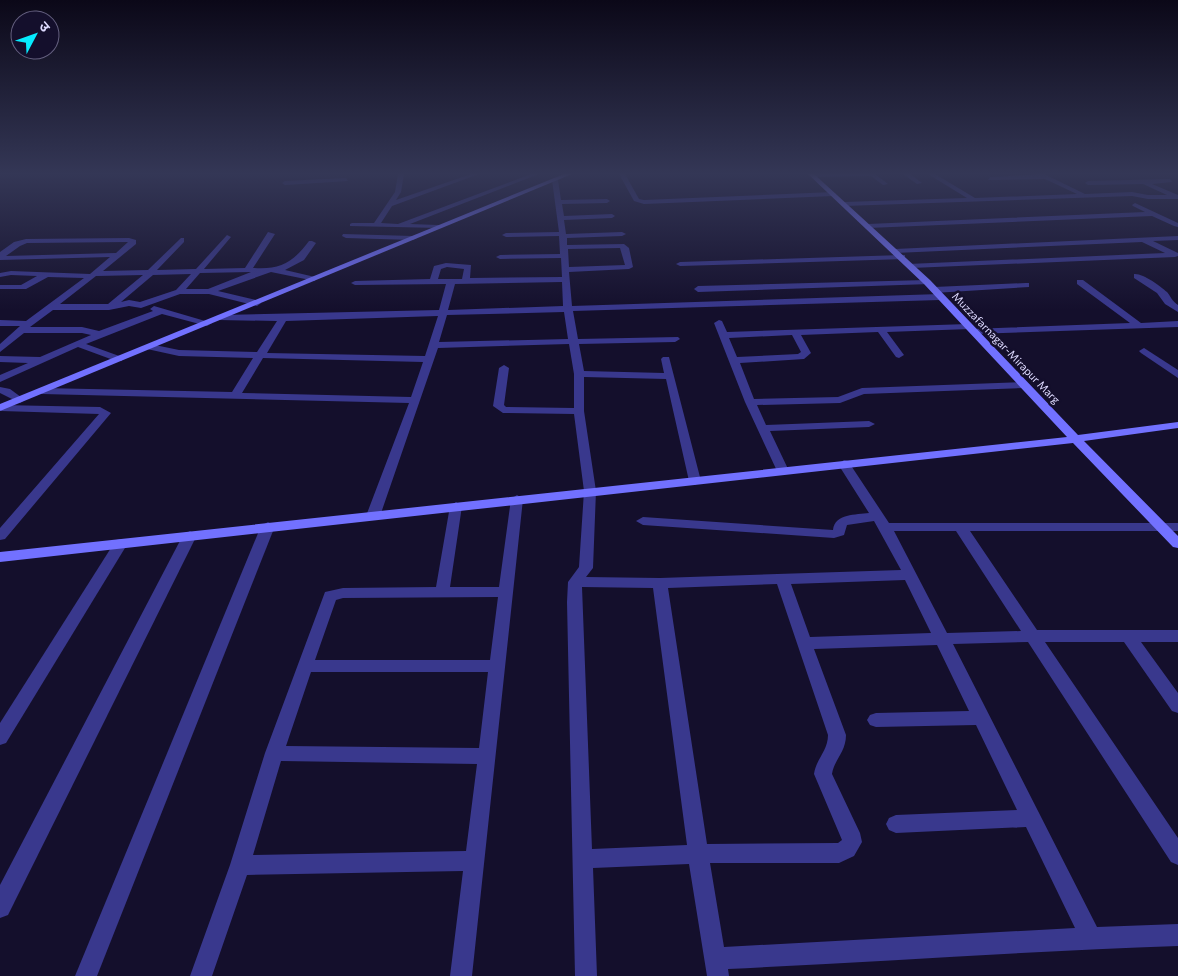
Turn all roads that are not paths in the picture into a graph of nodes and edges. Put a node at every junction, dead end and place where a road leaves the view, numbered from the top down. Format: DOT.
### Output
graph roads {
  1 [pos="380,220"];
  2 [pos="415,220"];
  3 [pos="455,220"];
  4 [pos="561,220"];
  5 [pos="861,220"];
  6 [pos="1021,220"];
  7 [pos="1164,220"];
  8 [pos="352,225"];
  9 [pos="1176,225"];
  10 [pos="376,226"];
  11 [pos="398,226"];
  12 [pos="868,226"];
  13 [pos="438,227"];
  14 [pos="270,234"];
  15 [pos="622,234"];
  16 [pos="506,235"];
  17 [pos="563,235"];
  18 [pos="346,236"];
  19 [pos="227,237"];
  20 [pos="413,238"];
  21 [pos="1178,238"];
  22 [pos="181,240"];
  23 [pos="1144,240"];
  24 [pos="69,241"];
  25 [pos="312,243"];
  26 [pos="564,252"];
  27 [pos="899,254"];
  28 [pos="1,255"];
  29 [pos="118,255"];
  30 [pos="1177,256"];
  31 [pos="48,257"];
  32 [pos="500,257"];
  33 [pos="680,264"];
  34 [pos="911,266"];
  35 [pos="246,270"];
  36 [pos="268,270"];
  37 [pos="198,272"];
  38 [pos="150,273"];
  39 [pos="47,274"];
  40 [pos="0,275"];
  41 [pos="93,275"];
  42 [pos="566,275"];
  43 [pos="1137,276"];
  44 [pos="312,279"];
  45 [pos="466,281"];
  46 [pos="355,282"];
  47 [pos="433,282"];
  48 [pos="450,282"];
  49 [pos="1080,282"];
  50 [pos="1026,285"];
  51 [pos="0,287"];
  52 [pos="698,289"];
  53 [pos="934,289"];
  54 [pos="209,291"];
  55 [pos="179,292"];
  56 [pos="257,303"];
  57 [pos="141,306"];
  58 [pos="50,307"];
  59 [pos="109,307"];
  60 [pos="568,309"];
  61 [pos="1178,309"];
  62 [pos="162,311"];
  63 [pos="443,313"];
  64 [pos="222,318"];
  65 [pos="283,318"];
  66 [pos="0,323"];
  67 [pos="719,323"];
  68 [pos="208,324"];
  69 [pos="1178,324"];
  70 [pos="1140,326"];
  71 [pos="26,327"];
  72 [pos="970,329"];
  73 [pos="880,330"];
  74 [pos="795,332"];
  75 [pos="100,334"];
  76 [pos="724,335"];
  77 [pos="675,339"];
  78 [pos="574,342"];
  79 [pos="78,344"];
  80 [pos="433,345"];
  81 [pos="150,347"];
  82 [pos="0,349"];
  83 [pos="1144,351"];
  84 [pos="260,354"];
  85 [pos="898,354"];
  86 [pos="0,359"];
  87 [pos="428,359"];
  88 [pos="666,359"];
  89 [pos="41,360"];
  90 [pos="120,360"];
  91 [pos="734,360"];
  92 [pos="504,368"];
  93 [pos="579,374"];
  94 [pos="1178,375"];
  95 [pos="670,376"];
  96 [pos="0,379"];
  97 [pos="1024,386"];
  98 [pos="0,390"];
  99 [pos="42,391"];
  100 [pos="234,396"];
  101 [pos="20,400"];
  102 [pos="414,400"];
  103 [pos="750,402"];
  104 [pos="1,408"];
  105 [pos="579,412"];
  106 [pos="869,424"];
  107 [pos="1178,425"];
  108 [pos="764,428"];
  109 [pos="1076,439"];
  110 [pos="844,464"];
  111 [pos="784,471"];
  112 [pos="695,481"];
  113 [pos="590,491"];
  114 [pos="518,499"];
  115 [pos="456,506"];
  116 [pos="373,516"];
  117 [pos="644,521"];
  118 [pos="882,522"];
  119 [pos="268,526"];
  120 [pos="960,527"];
  121 [pos="1178,527"];
  122 [pos="1163,528"];
  123 [pos="190,535"];
  124 [pos="0,536"];
  125 [pos="121,543"];
  126 [pos="1178,544"];
  127 [pos="0,557"];
  128 [pos="910,575"];
  129 [pos="782,579"];
  130 [pos="575,582"];
  131 [pos="660,582"];
  132 [pos="505,592"];
  133 [pos="442,593"];
  134 [pos="1031,636"];
  135 [pos="1128,636"];
  136 [pos="1178,636"];
  137 [pos="942,640"];
  138 [pos="806,643"];
  139 [pos="304,666"];
  140 [pos="497,666"];
  141 [pos="1178,706"];
  142 [pos="981,718"];
  143 [pos="876,720"];
  144 [pos="0,738"];
  145 [pos="274,753"];
  146 [pos="487,756"];
  147 [pos="1031,818"];
  148 [pos="896,824"];
  149 [pos="698,854"];
  150 [pos="1178,855"];
  151 [pos="582,859"];
  152 [pos="475,861"];
  153 [pos="240,865"];
  154 [pos="0,907"];
  155 [pos="1178,935"];
  156 [pos="1091,938"];
  157 [pos="716,967"];
  158 [pos="86,976"];
  159 [pos="201,976"];
  160 [pos="461,976"];
  161 [pos="586,976"];
  1 -- 10 [label="street"];
  2 -- 11 [label="street"];
  3 -- 13 [label="main road"];
  4 -- 17 [label="street"];
  5 -- 12 [label="main road, Muzzafarnagar-Mirapur Marg"];
  6 -- 12 [label="street"];
  7 -- 9 [label="street"];
  8 -- 10 [label="street"];
  10 -- 11 [label="street"];
  11 -- 13 [label="street"];
  12 -- 27 [label="main road, Muzzafarnagar-Mirapur Marg"];
  13 -- 20 [label="main road"];
  14 -- 35 [label="street"];
  15 -- 17 [label="street"];
  16 -- 17 [label="street"];
  17 -- 26 [label="street"];
  18 -- 20 [label="street"];
  19 -- 37 [label="street"];
  20 -- 44 [label="main road"];
  21 -- 23 [label="street"];
  22 -- 38 [label="street"];
  23 -- 27 [label="street"];
  23 -- 30 [label="street"];
  24 -- 28 [label="street"];
  24 -- 29 [label="street"];
  24 -- 31 [label="street"];
  25 -- 36 [label="street"];
  26 -- 32 [label="street"];
  26 -- 42 [label="street"];
  26 -- 42 [label="street"];
  27 -- 33 [label="street"];
  27 -- 34 [label="main road, Muzzafarnagar-Mirapur Marg"];
  28 -- 31 [label="street"];
  29 -- 31 [label="street"];
  29 -- 41 [label="street"];
  30 -- 34 [label="street"];
  34 -- 53 [label="main road, Muzzafarnagar-Mirapur Marg"];
  35 -- 36 [label="street"];
  35 -- 37 [label="street"];
  36 -- 44 [label="street"];
  36 -- 54 [label="street"];
  37 -- 38 [label="street"];
  37 -- 55 [label="street"];
  38 -- 41 [label="street"];
  38 -- 59 [label="street"];
  39 -- 40 [label="street"];
  39 -- 41 [label="street"];
  39 -- 51 [label="street"];
  41 -- 58 [label="street"];
  42 -- 45 [label="street"];
  42 -- 60 [label="street"];
  43 -- 61 [label="street"];
  44 -- 56 [label="main road"];
  45 -- 47 [label="street"];
  45 -- 48 [label="street"];
  46 -- 47 [label="street"];
  47 -- 48 [label="street"];
  48 -- 63 [label="street"];
  49 -- 70 [label="street"];
  50 -- 53 [label="street"];
  52 -- 53 [label="street"];
  53 -- 60 [label="street"];
  53 -- 72 [label="main road, Muzzafarnagar-Mirapur Marg"];
  54 -- 55 [label="street"];
  54 -- 56 [label="street"];
  55 -- 57 [label="street"];
  56 -- 64 [label="main road"];
  57 -- 59 [label="street"];
  57 -- 62 [label="street"];
  58 -- 59 [label="street"];
  58 -- 71 [label="street"];
  60 -- 63 [label="street"];
  60 -- 78 [label="street"];
  62 -- 68 [label="street"];
  62 -- 75 [label="street"];
  63 -- 65 [label="street"];
  63 -- 80 [label="street"];
  64 -- 65 [label="street"];
  64 -- 68 [label="main road"];
  65 -- 84 [label="street"];
  66 -- 71 [label="street"];
  67 -- 76 [label="street"];
  68 -- 81 [label="main road"];
  69 -- 70 [label="street"];
  70 -- 72 [label="street"];
  71 -- 75 [label="street"];
  71 -- 82 [label="street"];
  72 -- 73 [label="street"];
  72 -- 97 [label="main road, Muzzafarnagar-Mirapur Marg"];
  73 -- 74 [label="street"];
  73 -- 85 [label="street"];
  74 -- 76 [label="street"];
  74 -- 91 [label="street"];
  75 -- 79 [label="street"];
  76 -- 91 [label="street"];
  77 -- 78 [label="street"];
  78 -- 80 [label="street"];
  78 -- 93 [label="street"];
  79 -- 89 [label="street"];
  79 -- 90 [label="street"];
  80 -- 87 [label="street"];
  81 -- 84 [label="street"];
  81 -- 90 [label="main road"];
  83 -- 94 [label="street"];
  84 -- 87 [label="street"];
  84 -- 100 [label="street"];
  86 -- 89 [label="street"];
  87 -- 102 [label="street"];
  88 -- 95 [label="street"];
  89 -- 96 [label="street"];
  90 -- 99 [label="main road"];
  91 -- 103 [label="street"];
  92 -- 105 [label="street"];
  93 -- 95 [label="street"];
  93 -- 105 [label="street"];
  95 -- 112 [label="street"];
  97 -- 103 [label="street"];
  97 -- 109 [label="main road, Muzzafarnagar-Mirapur Marg"];
  98 -- 101 [label="street"];
  99 -- 100 [label="street"];
  99 -- 101 [label="main road"];
  100 -- 102 [label="street"];
  101 -- 104 [label="main road"];
  102 -- 116 [label="street"];
  103 -- 108 [label="street"];
  104 -- 124 [label="street"];
  105 -- 113 [label="street"];
  106 -- 108 [label="street"];
  107 -- 109 [label="main road"];
  108 -- 111 [label="street"];
  109 -- 110 [label="main road"];
  109 -- 122 [label="main road, Muzzafarnagar-Mirapur Marg"];
  110 -- 111 [label="main road"];
  110 -- 118 [label="street"];
  111 -- 112 [label="main road"];
  112 -- 113 [label="main road"];
  113 -- 114 [label="main road"];
  113 -- 130 [label="street"];
  114 -- 115 [label="main road"];
  114 -- 132 [label="street"];
  115 -- 116 [label="main road"];
  115 -- 133 [label="street"];
  116 -- 119 [label="main road"];
  117 -- 118 [label="street"];
  118 -- 120 [label="street"];
  118 -- 128 [label="street"];
  119 -- 123 [label="main road"];
  119 -- 158 [label="street"];
  120 -- 122 [label="street"];
  120 -- 134 [label="street"];
  121 -- 122 [label="street"];
  122 -- 126 [label="main road, Muzzafarnagar-Mirapur Marg"];
  123 -- 125 [label="main road"];
  123 -- 154 [label="street"];
  125 -- 127 [label="main road"];
  125 -- 144 [label="street"];
  128 -- 129 [label="street"];
  128 -- 137 [label="street"];
  129 -- 131 [label="street"];
  129 -- 138 [label="street"];
  130 -- 131 [label="street"];
  130 -- 151 [label="street"];
  131 -- 149 [label="street"];
  132 -- 133 [label="street"];
  132 -- 140 [label="street"];
  133 -- 139 [label="street"];
  134 -- 135 [label="street"];
  134 -- 137 [label="street"];
  134 -- 150 [label="street"];
  135 -- 136 [label="street"];
  135 -- 141 [label="street"];
  137 -- 138 [label="street"];
  137 -- 142 [label="street"];
  138 -- 149 [label="street"];
  139 -- 140 [label="street"];
  139 -- 145 [label="street"];
  140 -- 146 [label="street"];
  142 -- 143 [label="street"];
  142 -- 147 [label="street"];
  145 -- 146 [label="street"];
  145 -- 153 [label="street"];
  146 -- 152 [label="street"];
  147 -- 148 [label="street"];
  147 -- 156 [label="street"];
  149 -- 151 [label="street"];
  149 -- 157 [label="street"];
  151 -- 161 [label="street"];
  152 -- 153 [label="street"];
  152 -- 160 [label="street"];
  153 -- 159 [label="street"];
  155 -- 156 [label="street"];
  156 -- 157 [label="street"];
}
